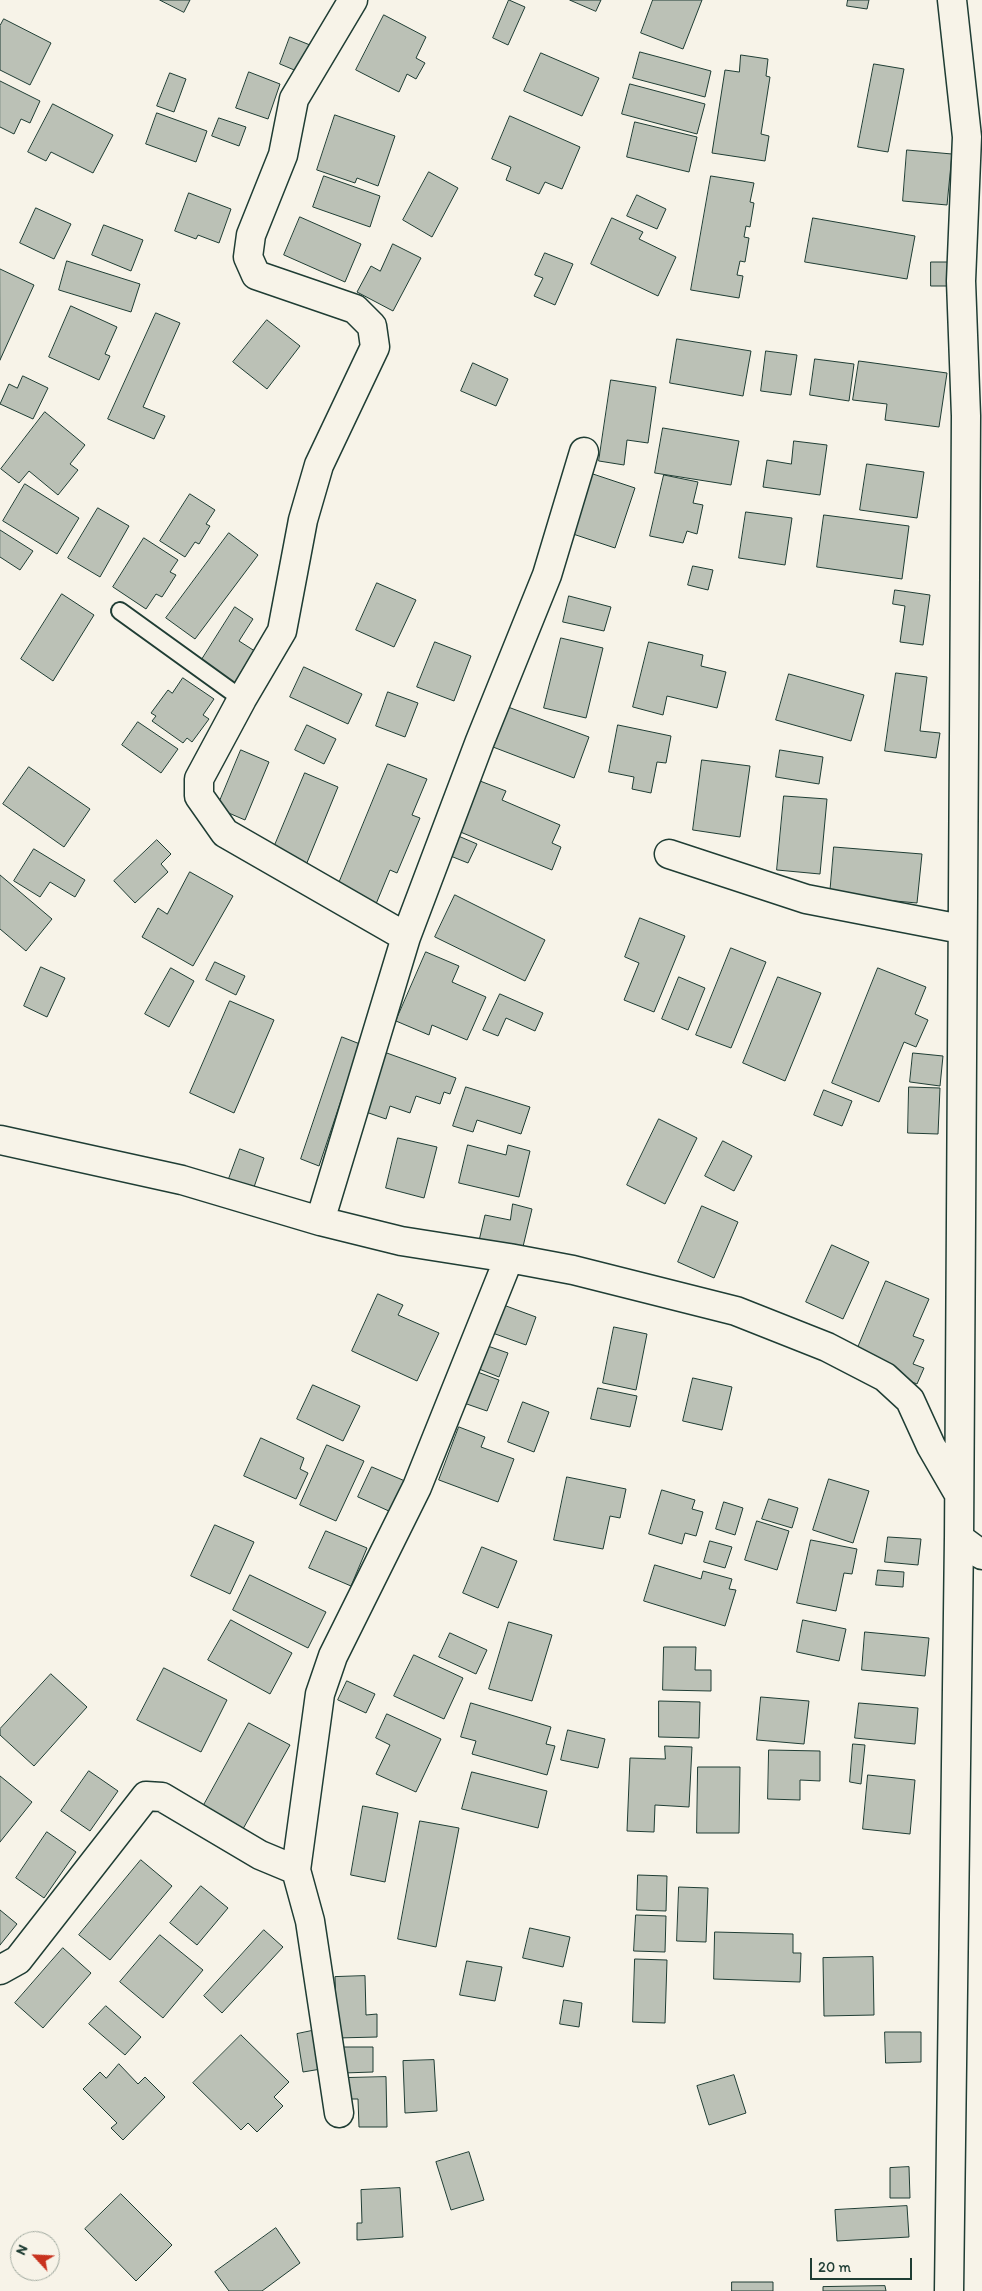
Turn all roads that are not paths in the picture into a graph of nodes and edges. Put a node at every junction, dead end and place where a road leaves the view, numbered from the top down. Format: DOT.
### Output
graph roads {
  1 [pos="353,0"];
  2 [pos="952,0"];
  3 [pos="971,75"];
  4 [pos="972,284"];
  5 [pos="584,452"];
  6 [pos="120,611"];
  7 [pos="242,699"];
  8 [pos="669,854"];
  9 [pos="972,863"];
  10 [pos="961,929"];
  11 [pos="406,937"];
  12 [pos="0,1140"];
  13 [pos="320,1221"];
  14 [pos="509,1258"];
  15 [pos="958,1493"];
  16 [pos="959,1538"];
  17 [pos="982,1555"];
  18 [pos="296,1870"];
  19 [pos="0,1970"];
  20 [pos="339,2113"];
  21 [pos="949,2291"];
  1 -- 7 [label="street"];
  2 -- 3 [label="street"];
  3 -- 4 [label="street"];
  4 -- 9 [label="street"];
  5 -- 11 [label="street"];
  6 -- 7 [label="lane"];
  7 -- 11 [label="street"];
  8 -- 10 [label="street"];
  9 -- 10 [label="street"];
  10 -- 15 [label="street"];
  11 -- 13 [label="street"];
  12 -- 13 [label="street"];
  13 -- 14 [label="street"];
  14 -- 15 [label="street"];
  14 -- 18 [label="street"];
  15 -- 16 [label="street"];
  16 -- 17 [label="street"];
  16 -- 21 [label="street"];
  18 -- 19 [label="street"];
  18 -- 20 [label="street"];
}
